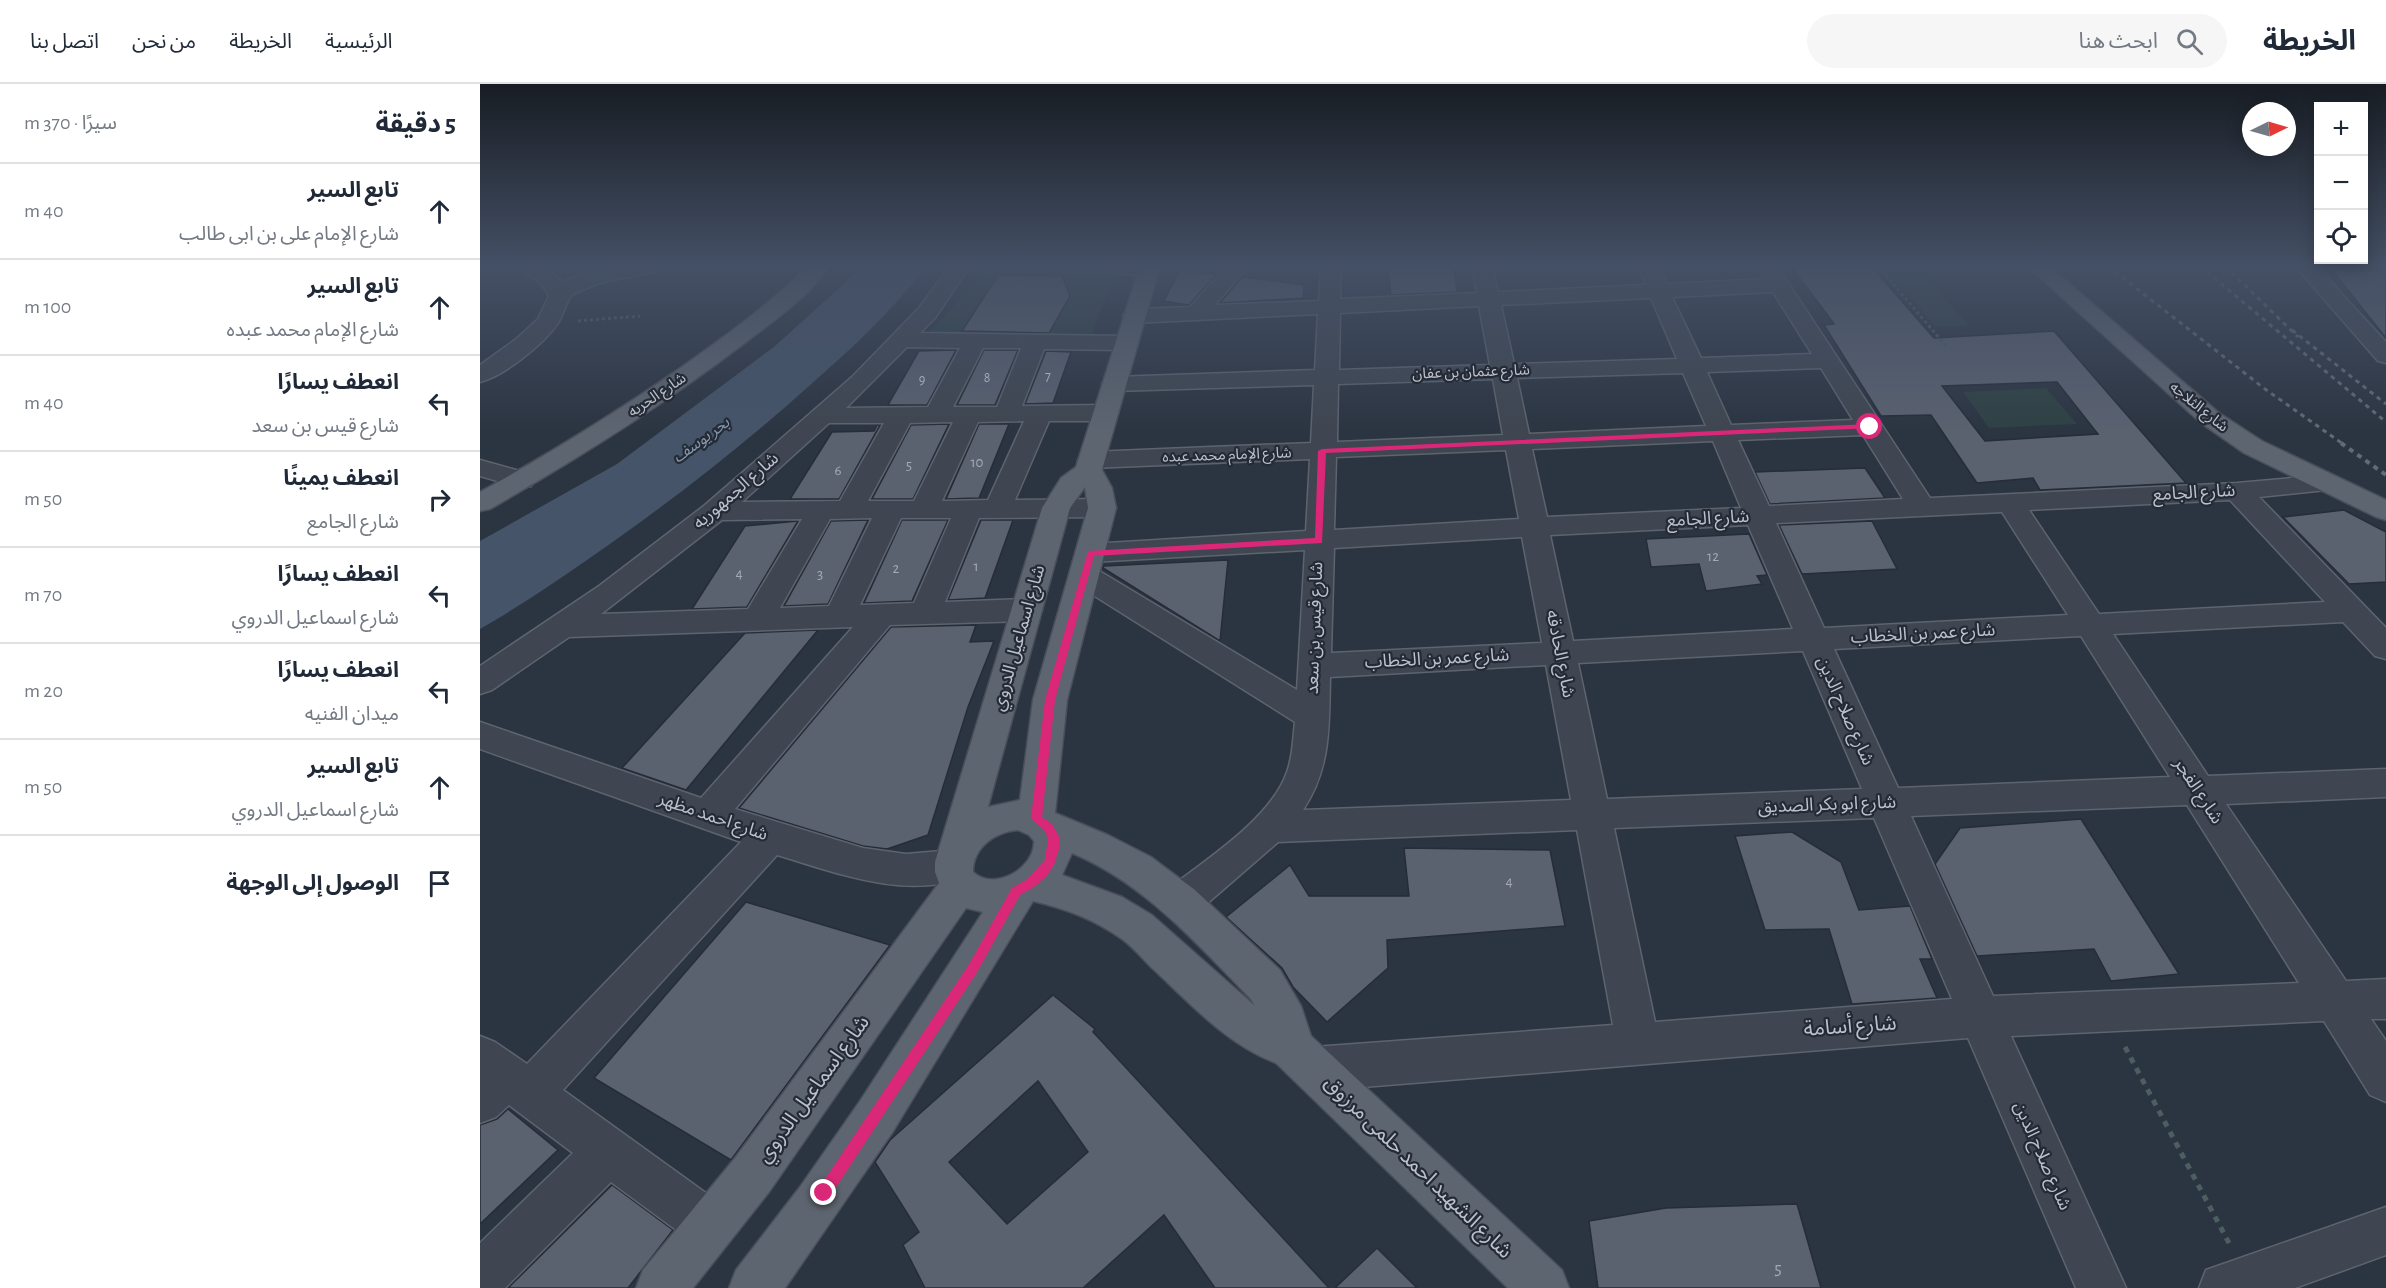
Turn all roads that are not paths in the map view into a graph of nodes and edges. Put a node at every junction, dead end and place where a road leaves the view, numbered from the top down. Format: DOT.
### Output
graph roads {
  1 [pos="548,322"];
  2 [pos="759,322"];
  3 [pos="918,322"];
  4 [pos="1132,322"];
  5 [pos="1328,322"];
  6 [pos="1494,322"];
  7 [pos="1672,322"];
  8 [pos="1803,322"];
  9 [pos="2101,322"];
  10 [pos="2355,322"];
  11 [pos="903,340"];
  12 [pos="975,340"];
  13 [pos="1036,341"];
  14 [pos="1126,343"];
  15 [pos="2386,357"];
  16 [pos="1828,361"];
  17 [pos="1691,365"];
  18 [pos="1503,371"];
  19 [pos="480,375"];
  20 [pos="1326,377"];
  21 [pos="1114,384"];
  22 [pos="1106,413"];
  23 [pos="1006,414"];
  24 [pos="1040,414"];
  25 [pos="936,415"];
  26 [pos="969,415"];
  27 [pos="823,416"];
  28 [pos="901,416"];
  29 [pos="1870,427"];
  30 [pos="1722,433"];
  31 [pos="1518,443"];
  32 [pos="1322,451"];
  33 [pos="1090,465"];
  34 [pos="480,468"];
  35 [pos="521,480"];
  36 [pos="2326,483"];
  37 [pos="2237,490"];
  38 [pos="2010,502"];
  39 [pos="480,503"];
  40 [pos="1922,507"];
  41 [pos="999,508"];
  42 [pos="1056,508"];
  43 [pos="1102,508"];
  44 [pos="891,509"];
  45 [pos="924,509"];
  46 [pos="969,509"];
  47 [pos="835,510"];
  48 [pos="715,511"];
  49 [pos="2386,511"];
  50 [pos="1759,517"];
  51 [pos="1534,527"];
  52 [pos="1319,541"];
  53 [pos="1088,565"];
  54 [pos="1027,610"];
  55 [pos="2351,611"];
  56 [pos="925,614"];
  57 [pos="881,615"];
  58 [pos="839,616"];
  59 [pos="758,619"];
  60 [pos="2089,625"];
  61 [pos="562,626"];
  62 [pos="1813,640"];
  63 [pos="2386,648"];
  64 [pos="1560,653"];
  65 [pos="1314,666"];
  66 [pos="480,682"];
  67 [pos="1312,716"];
  68 [pos="480,735"];
  69 [pos="2386,783"];
  70 [pos="2197,790"];
  71 [pos="1885,803"];
  72 [pos="1592,814"];
  73 [pos="708,815"];
  74 [pos="1042,823"];
  75 [pos="1269,827"];
  76 [pos="770,837"];
  77 [pos="956,868"];
  78 [pos="1023,888"];
  79 [pos="1181,902"];
  80 [pos="2386,999"];
  81 [pos="2335,1002"];
  82 [pos="1980,1017"];
  83 [pos="1638,1042"];
  84 [pos="1303,1058"];
  85 [pos="2386,1080"];
  86 [pos="499,1082"];
  87 [pos="608,1152"];
  88 [pos="711,1226"];
  89 [pos="2386,1231"];
  90 [pos="480,1278"];
  91 [pos="2236,1283"];
  92 [pos="661,1288"];
  93 [pos="754,1288"];
  94 [pos="1544,1288"];
  95 [pos="2101,1288"];
  1 -- 19 [label="street"];
  2 -- 35 [label="main road, شارع الحريه"];
  3 -- 11 [label="street, شارع الجمهوريه"];
  4 -- 14 [label="main road, شارع اسماعيل الدروي"];
  5 -- 20 [label="street, شارع قيس بن سعد"];
  6 -- 18 [label="street, شارع الحادقه"];
  7 -- 17 [label="street, شارع صلاح الدين"];
  8 -- 16 [label="street"];
  9 -- 36 [label="main road, شارع الثلاجه"];
  10 -- 15 [label="street"];
  11 -- 12 [label="street"];
  11 -- 27 [label="street, شارع الجمهوريه"];
  12 -- 13 [label="street"];
  12 -- 25 [label="street"];
  13 -- 14 [label="street"];
  13 -- 23 [label="street"];
  14 -- 21 [label="main road, شارع اسماعيل الدروي"];
  16 -- 17 [label="street, شارع عثمان بن عفان"];
  16 -- 29 [label="street"];
  17 -- 18 [label="street, شارع عثمان بن عفان"];
  17 -- 30 [label="street, شارع صلاح الدين"];
  18 -- 20 [label="street, شارع عثمان بن عفان"];
  18 -- 31 [label="street, شارع الحادقه"];
  20 -- 21 [label="street, شارع عثمان بن عفان"];
  20 -- 32 [label="street, شارع قيس بن سعد"];
  21 -- 22 [label="main road, شارع اسماعيل الدروي"];
  22 -- 24 [label="street"];
  22 -- 33 [label="main road, شارع اسماعيل الدروي"];
  23 -- 24 [label="street"];
  23 -- 26 [label="street"];
  24 -- 41 [label="street"];
  25 -- 26 [label="street"];
  25 -- 28 [label="street"];
  26 -- 45 [label="street"];
  27 -- 28 [label="street"];
  27 -- 48 [label="street, شارع الجمهوريه"];
  28 -- 47 [label="street"];
  29 -- 30 [label="street, شارع الإمام محمد عبده"];
  29 -- 40 [label="street"];
  30 -- 31 [label="street, شارع الإمام محمد عبده"];
  30 -- 50 [label="street, شارع صلاح الدين"];
  31 -- 32 [label="street, شارع الإمام محمد عبده"];
  31 -- 51 [label="street, شارع الحادقه"];
  32 -- 33 [label="street, شارع الإمام محمد عبده"];
  32 -- 52 [label="street, شارع قيس بن سعد"];
  33 -- 42 [label="main road, شارع اسماعيل الدروي"];
  33 -- 43 [label="main road"];
  34 -- 35 [label="street"];
  35 -- 39 [label="main road, شارع الحريه"];
  36 -- 37 [label="street, شارع الجامع"];
  36 -- 49 [label="main road, شارع الثلاجه"];
  37 -- 38 [label="street, شارع الجامع"];
  37 -- 55 [label="street"];
  38 -- 40 [label="street, شارع الجامع"];
  38 -- 60 [label="street, شارع الفجر"];
  40 -- 50 [label="street, شارع الجامع"];
  41 -- 42 [label="street"];
  41 -- 46 [label="street"];
  42 -- 43 [label="street"];
  42 -- 54 [label="main road, شارع اسماعيل الدروي"];
  43 -- 53 [label="main road"];
  44 -- 45 [label="street"];
  44 -- 47 [label="street"];
  44 -- 58 [label="street"];
  45 -- 46 [label="street"];
  46 -- 56 [label="street"];
  47 -- 48 [label="street"];
  47 -- 59 [label="street"];
  48 -- 61 [label="street, شارع الجمهوريه"];
  50 -- 51 [label="street, شارع الجامع"];
  50 -- 62 [label="street, شارع صلاح الدين"];
  51 -- 52 [label="street, شارع الجامع"];
  51 -- 64 [label="street, شارع الحادقه"];
  52 -- 53 [label="street, شارع الجامع"];
  52 -- 65 [label="street, شارع قيس بن سعد"];
  53 -- 67 [label="street"];
  53 -- 74 [label="main road"];
  54 -- 56 [label="street"];
  54 -- 77 [label="main road, شارع اسماعيل الدروي"];
  55 -- 60 [label="street, شارع عمر بن الخطاب"];
  55 -- 63 [label="street"];
  56 -- 57 [label="street"];
  57 -- 58 [label="street"];
  57 -- 73 [label="street"];
  58 -- 59 [label="street"];
  59 -- 61 [label="street"];
  60 -- 62 [label="street, شارع عمر بن الخطاب"];
  60 -- 70 [label="street, شارع الفجر"];
  61 -- 66 [label="street, شارع الجمهوريه"];
  62 -- 64 [label="street, شارع عمر بن الخطاب"];
  62 -- 71 [label="street, شارع صلاح الدين"];
  64 -- 65 [label="street, شارع عمر بن الخطاب"];
  64 -- 72 [label="street, شارع الحادقه"];
  65 -- 67 [label="street, شارع قيس بن سعد"];
  67 -- 75 [label="street, شارع قيس بن سعد"];
  68 -- 73 [label="street, شارع احمد مظهر"];
  69 -- 70 [label="street, شارع ابو بكر الصديق"];
  70 -- 71 [label="street, شارع ابو بكر الصديق"];
  70 -- 81 [label="street, شارع الفجر"];
  71 -- 72 [label="street, شارع ابو بكر الصديق"];
  71 -- 82 [label="street, شارع صلاح الدين"];
  72 -- 75 [label="street, شارع ابو بكر الصديق"];
  72 -- 83 [label="street, شارع الحادقه"];
  73 -- 76 [label="street, شارع احمد مظهر"];
  74 -- 77 [label="main road"];
  74 -- 78 [label="main road"];
  74 -- 79 [label="main road"];
  75 -- 79 [label="street, شارع قيس بن سعد"];
  76 -- 77 [label="street, شارع احمد مظهر"];
  76 -- 86 [label="street"];
  77 -- 78 [label="main road"];
  77 -- 88 [label="main road, شارع اسماعيل الدروي"];
  78 -- 84 [label="main road, شارع الشهيد احمد حلمى مرزوق"];
  78 -- 93 [label="main road"];
  79 -- 84 [label="main road"];
  80 -- 81 [label="street, شارع أسامة"];
  81 -- 82 [label="street, شارع أسامة"];
  81 -- 85 [label="street, شارع الفجر"];
  82 -- 83 [label="street, شارع أسامة"];
  82 -- 95 [label="street, شارع صلاح الدين"];
  83 -- 84 [label="street, شارع أسامة"];
  84 -- 94 [label="main road, شارع الشهيد احمد حلمى مرزوق"];
  86 -- 87 [label="street"];
  87 -- 88 [label="street"];
  87 -- 90 [label="street"];
  88 -- 92 [label="main road, شارع اسماعيل الدروي"];
  89 -- 91 [label="street"];
}
